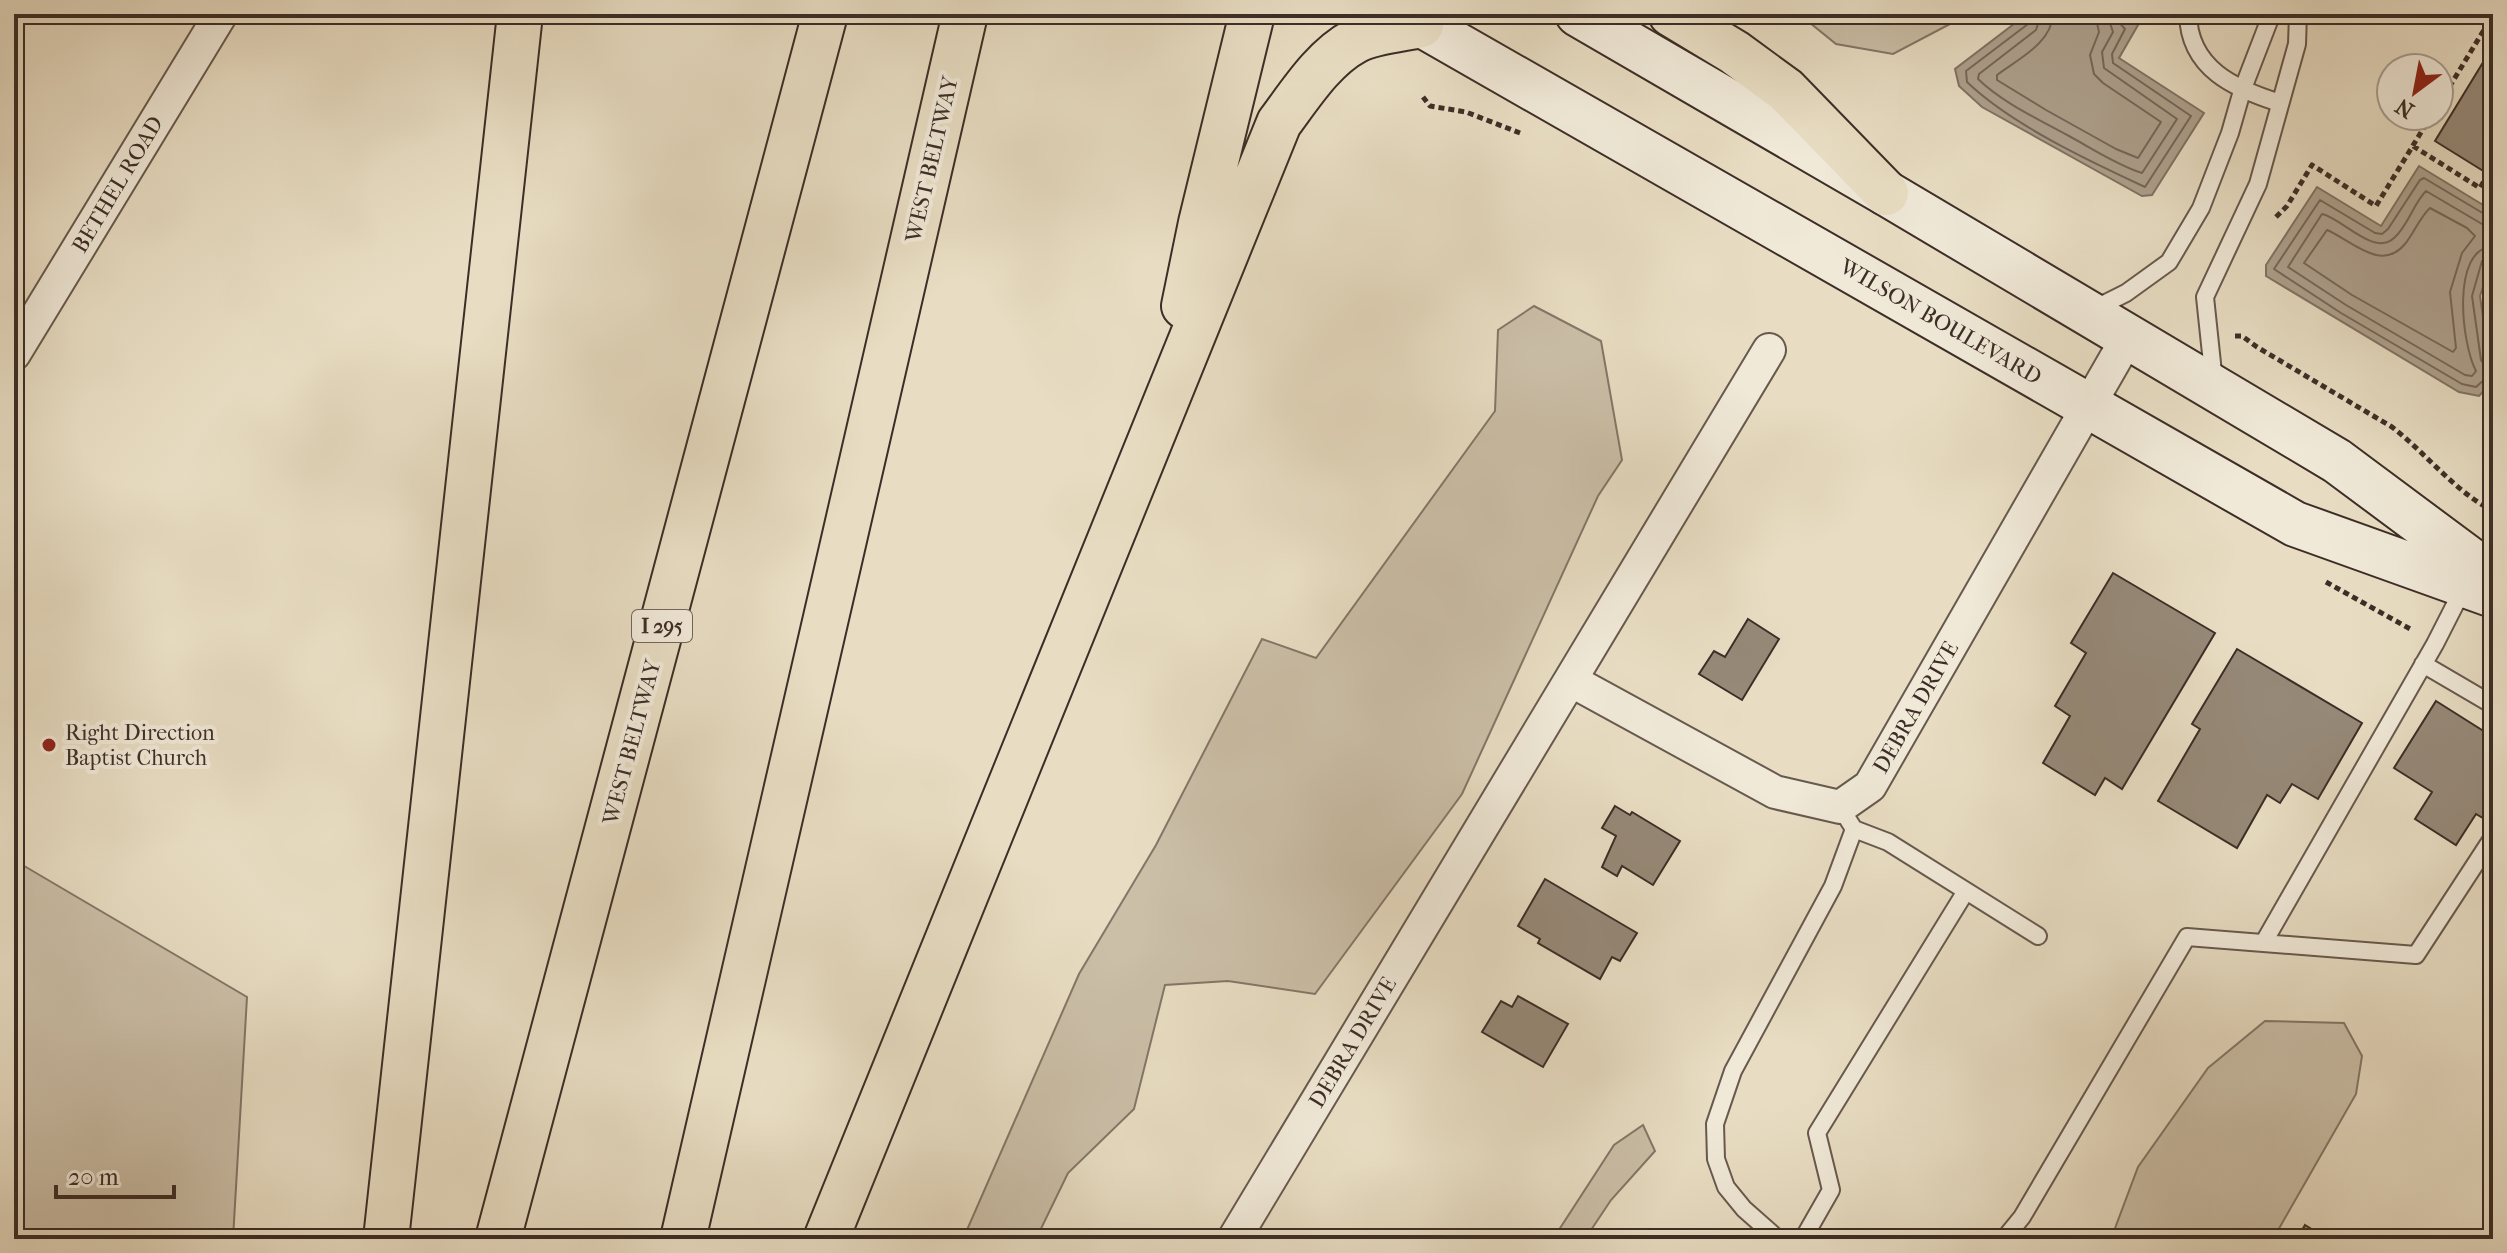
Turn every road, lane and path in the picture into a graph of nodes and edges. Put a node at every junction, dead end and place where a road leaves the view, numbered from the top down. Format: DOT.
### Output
graph roads {
  1 [pos="221,14"];
  2 [pos="520,14"];
  3 [pos="825,14"];
  4 [pos="965,14"];
  5 [pos="1252,14"];
  6 [pos="1578,14"];
  7 [pos="1671,14"];
  8 [pos="2188,14"];
  9 [pos="2274,14"];
  10 [pos="2298,14"];
  11 [pos="1412,19"];
  12 [pos="2492,19"];
  13 [pos="2455,78"];
  14 [pos="2242,91"];
  15 [pos="2280,103"];
  16 [pos="2421,132"];
  17 [pos="2413,146"];
  18 [pos="2488,174"];
  19 [pos="1886,193"];
  20 [pos="2270,229"];
  21 [pos="2087,313"];
  22 [pos="2235,321"];
  23 [pos="2242,336"];
  24 [pos="2128,337"];
  25 [pos="1769,350"];
  26 [pos="14,354"];
  27 [pos="2214,387"];
  28 [pos="2088,405"];
  29 [pos="1163,406"];
  30 [pos="2466,575"];
  31 [pos="2423,664"];
  32 [pos="1572,681"];
  33 [pos="2493,705"];
  34 [pos="1847,818"];
  35 [pos="2493,837"];
  36 [pos="1966,891"];
  37 [pos="2038,936"];
  38 [pos="2264,942"];
  39 [pos="386,1239"];
  40 [pos="498,1239"];
  41 [pos="683,1239"];
  42 [pos="826,1239"];
  43 [pos="1234,1239"];
  44 [pos="1778,1239"];
  45 [pos="1803,1239"];
  46 [pos="2004,1239"];
  1 -- 26 [label="street, BETHEL ROAD"];
  2 -- 39 [label="highway"];
  3 -- 40 [label="highway, WEST BELTWAY / I 295"];
  4 -- 41 [label="highway, WEST BELTWAY"];
  5 -- 29 [label="highway"];
  6 -- 19 [label="main road"];
  7 -- 19 [label="highway"];
  8 -- 14 [label="lane"];
  9 -- 14 [label="lane"];
  10 -- 15 [label="lane"];
  11 -- 28 [label="main road, WILSON BOULEVARD"];
  11 -- 29 [label="highway"];
  12 -- 13 [label="path"];
  14 -- 15 [label="lane"];
  14 -- 21 [label="lane"];
  15 -- 27 [label="lane"];
  16 -- 17 [label="path"];
  17 -- 18 [label="path"];
  17 -- 20 [label="path"];
  19 -- 21 [label="main road"];
  21 -- 24 [label="main road"];
  22 -- 23 [label="path"];
  24 -- 27 [label="main road"];
  24 -- 28 [label="street, DEBRA DRIVE"];
  25 -- 32 [label="street, DEBRA DRIVE"];
  27 -- 30 [label="main road"];
  28 -- 30 [label="main road, WILSON BOULEVARD"];
  28 -- 34 [label="street, DEBRA DRIVE"];
  29 -- 42 [label="highway"];
  30 -- 31 [label="lane"];
  31 -- 33 [label="lane"];
  31 -- 38 [label="lane"];
  32 -- 34 [label="street"];
  32 -- 43 [label="street, DEBRA DRIVE"];
  34 -- 36 [label="lane"];
  34 -- 44 [label="lane"];
  35 -- 38 [label="lane"];
  36 -- 37 [label="lane"];
  36 -- 45 [label="lane"];
  38 -- 46 [label="lane"];
}
